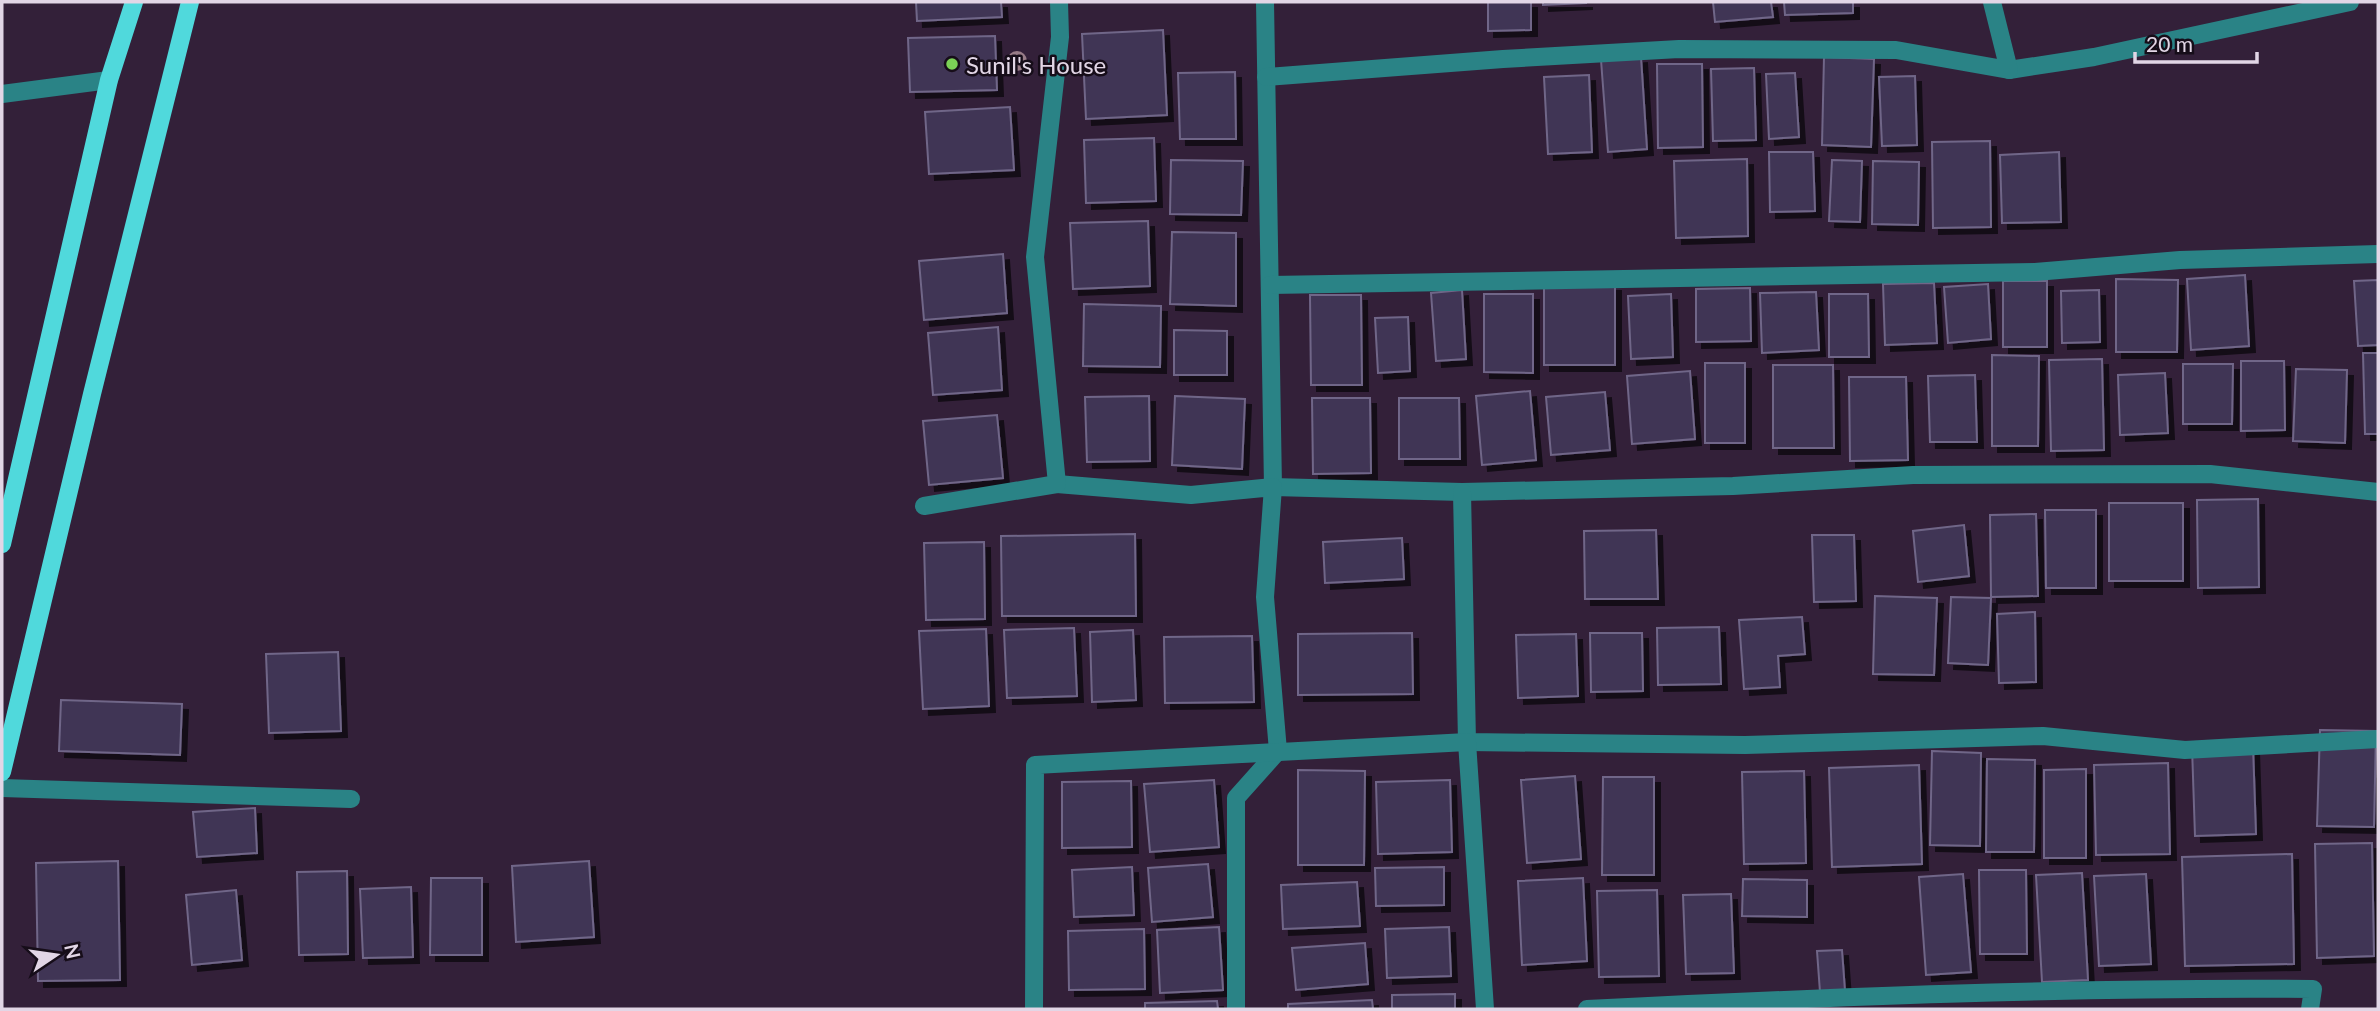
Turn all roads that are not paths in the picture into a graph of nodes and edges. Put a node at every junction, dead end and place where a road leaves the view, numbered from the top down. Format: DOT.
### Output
graph roads {
  1 [pos="134,2"];
  2 [pos="190,2"];
  3 [pos="1059,2"];
  4 [pos="1265,2"];
  5 [pos="1992,2"];
  6 [pos="2350,2"];
  7 [pos="2009,70"];
  8 [pos="1266,77"];
  9 [pos="109,80"];
  10 [pos="2,94"];
  11 [pos="2378,254"];
  12 [pos="1270,285"];
  13 [pos="1057,484"];
  14 [pos="1273,487"];
  15 [pos="1462,492"];
  16 [pos="2378,492"];
  17 [pos="925,506"];
  18 [pos="2,544"];
  19 [pos="2378,739"];
  20 [pos="1467,742"];
  21 [pos="1279,751"];
  22 [pos="2,772"];
  23 [pos="2,788"];
  24 [pos="352,799"];
  25 [pos="1034,1009"];
  26 [pos="1236,1009"];
  27 [pos="1485,1009"];
  28 [pos="1587,1009"];
  29 [pos="2310,1009"];
  1 -- 9 [label="main road"];
  2 -- 22 [label="main road"];
  3 -- 13 [label="street"];
  4 -- 8 [label="street"];
  5 -- 7 [label="street"];
  6 -- 7 [label="street"];
  7 -- 8 [label="street"];
  8 -- 12 [label="street"];
  9 -- 10 [label="street"];
  9 -- 18 [label="main road"];
  11 -- 12 [label="street"];
  12 -- 14 [label="street"];
  13 -- 14 [label="street"];
  13 -- 17 [label="street"];
  14 -- 15 [label="street"];
  14 -- 21 [label="street"];
  15 -- 16 [label="street"];
  15 -- 20 [label="street"];
  19 -- 20 [label="street"];
  20 -- 21 [label="street"];
  20 -- 27 [label="street"];
  21 -- 25 [label="street"];
  21 -- 26 [label="street"];
  23 -- 24 [label="street"];
  28 -- 29 [label="street"];
}
